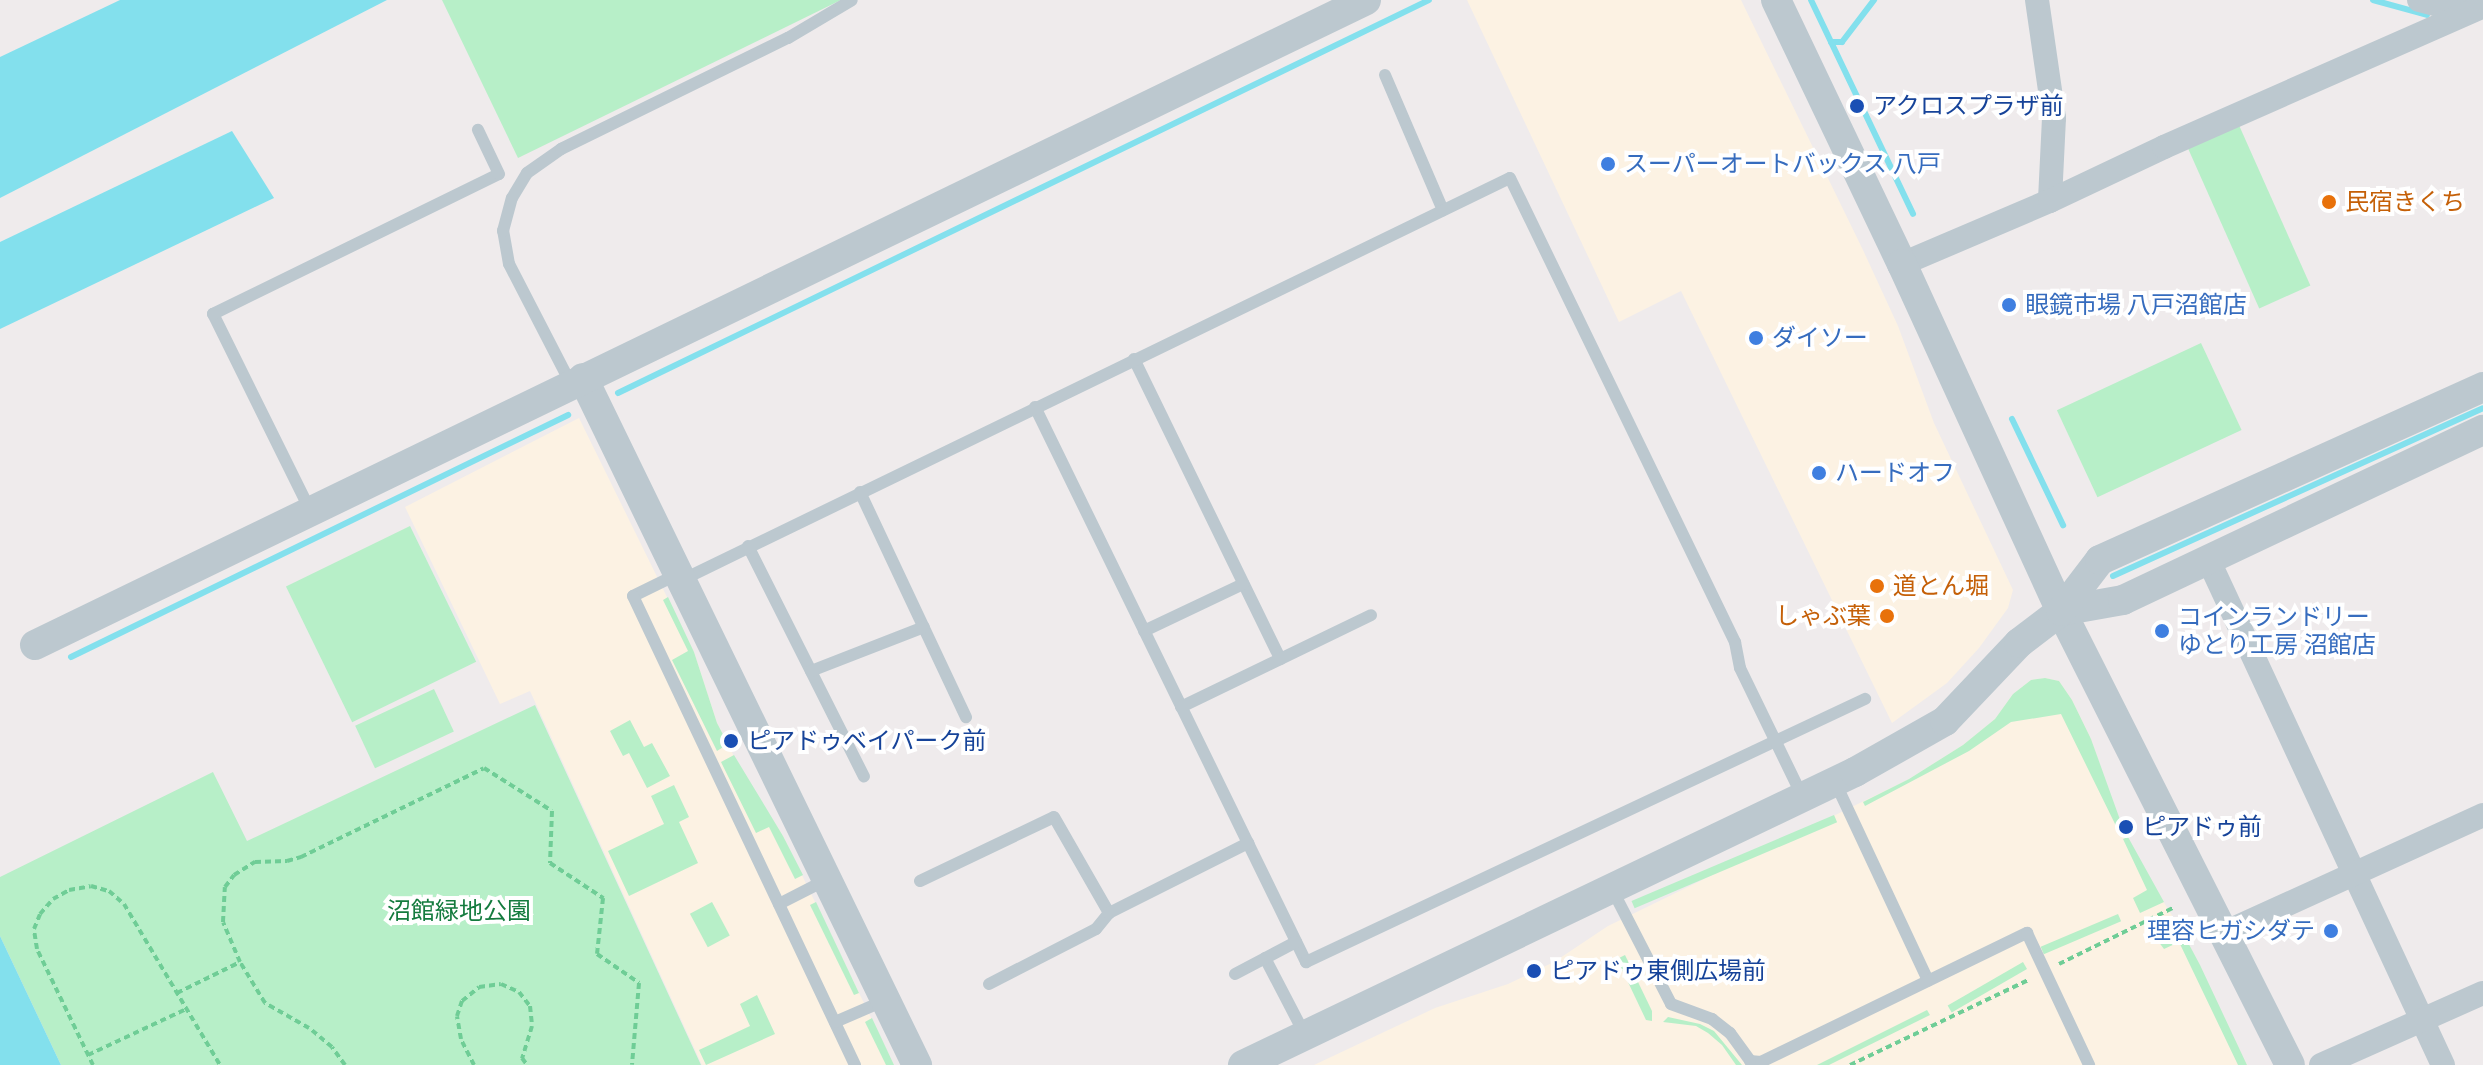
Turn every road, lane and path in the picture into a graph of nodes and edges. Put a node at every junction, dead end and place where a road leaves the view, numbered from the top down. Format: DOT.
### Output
graph roads {
  1 [pos="852,0"];
  2 [pos="1366,0"];
  3 [pos="1776,0"];
  4 [pos="2037,0"];
  5 [pos="2419,0"];
  6 [pos="2474,9"];
  7 [pos="1385,75"];
  8 [pos="478,130"];
  9 [pos="2050,201"];
  10 [pos="1443,210"];
  11 [pos="1902,264"];
  12 [pos="1134,359"];
  13 [pos="577,381"];
  14 [pos="2483,387"];
  15 [pos="1035,407"];
  16 [pos="2483,430"];
  17 [pos="860,492"];
  18 [pos="311,512"];
  19 [pos="748,546"];
  20 [pos="2208,559"];
  21 [pos="681,577"];
  22 [pos="1243,584"];
  23 [pos="2061,611"];
  24 [pos="1371,615"];
  25 [pos="924,627"];
  26 [pos="1144,631"];
  27 [pos="35,645"];
  28 [pos="1280,659"];
  29 [pos="811,671"];
  30 [pos="1865,699"];
  31 [pos="1181,707"];
  32 [pos="966,717"];
  33 [pos="1774,739"];
  34 [pos="864,777"];
  35 [pos="1835,782"];
  36 [pos="1803,798"];
  37 [pos="2483,815"];
  38 [pos="1248,843"];
  39 [pos="2355,873"];
  40 [pos="827,880"];
  41 [pos="920,881"];
  42 [pos="1612,889"];
  43 [pos="779,904"];
  44 [pos="2175,907"];
  45 [pos="1109,913"];
  46 [pos="2222,934"];
  47 [pos="1296,942"];
  48 [pos="1265,958"];
  49 [pos="240,962"];
  50 [pos="2045,971"];
  51 [pos="1235,974"];
  52 [pos="1928,980"];
  53 [pos="989,984"];
  54 [pos="177,993"];
  55 [pos="2483,993"];
  56 [pos="886,1000"];
  57 [pos="186,1009"];
  58 [pos="2424,1020"];
  59 [pos="835,1022"];
  60 [pos="1305,1035"];
  61 [pos="88,1055"];
  62 [pos="93,1065"];
  63 [pos="220,1065"];
  64 [pos="345,1065"];
  65 [pos="474,1065"];
  66 [pos="527,1065"];
  67 [pos="632,1065"];
  68 [pos="855,1065"];
  69 [pos="917,1065"];
  70 [pos="1243,1065"];
  71 [pos="1850,1065"];
  72 [pos="2089,1065"];
  73 [pos="2290,1065"];
  74 [pos="2321,1065"];
  75 [pos="2443,1065"];
  1 -- 13 [label="lane"];
  2 -- 13 [label="street"];
  3 -- 11 [label="street"];
  4 -- 9 [label="street"];
  5 -- 6 [label="street"];
  6 -- 9 [label="street"];
  7 -- 10 [label="lane"];
  8 -- 18 [label="lane"];
  9 -- 11 [label="street"];
  10 -- 12 [label="lane"];
  10 -- 33 [label="lane"];
  11 -- 23 [label="street"];
  12 -- 15 [label="lane"];
  12 -- 22 [label="lane"];
  13 -- 18 [label="street"];
  13 -- 21 [label="street"];
  14 -- 23 [label="street"];
  15 -- 17 [label="lane"];
  15 -- 26 [label="lane"];
  16 -- 20 [label="street"];
  17 -- 19 [label="lane"];
  17 -- 25 [label="lane"];
  18 -- 27 [label="street"];
  19 -- 21 [label="lane"];
  19 -- 29 [label="lane"];
  20 -- 23 [label="street"];
  20 -- 39 [label="street"];
  21 -- 40 [label="street"];
  21 -- 43 [label="lane"];
  22 -- 26 [label="lane"];
  22 -- 28 [label="lane"];
  23 -- 35 [label="street"];
  23 -- 46 [label="street"];
  24 -- 28 [label="lane"];
  25 -- 29 [label="lane"];
  25 -- 32 [label="lane"];
  26 -- 31 [label="lane"];
  28 -- 31 [label="lane"];
  29 -- 34 [label="lane"];
  30 -- 33 [label="lane"];
  31 -- 38 [label="lane"];
  33 -- 36 [label="lane"];
  33 -- 47 [label="lane"];
  35 -- 36 [label="street"];
  35 -- 52 [label="lane"];
  36 -- 42 [label="street"];
  37 -- 39 [label="street"];
  38 -- 45 [label="lane"];
  38 -- 47 [label="lane"];
  39 -- 46 [label="street"];
  39 -- 58 [label="street"];
  40 -- 43 [label="lane"];
  40 -- 56 [label="street"];
  41 -- 45 [label="lane"];
  42 -- 52 [label="lane"];
  42 -- 60 [label="street"];
  43 -- 59 [label="lane"];
  44 -- 50 [label="path"];
  45 -- 53 [label="lane"];
  46 -- 73 [label="street"];
  47 -- 48 [label="lane"];
  48 -- 51 [label="lane"];
  48 -- 60 [label="lane"];
  49 -- 54 [label="path"];
  49 -- 64 [label="path"];
  49 -- 67 [label="path"];
  50 -- 52 [label="lane"];
  50 -- 71 [label="path"];
  50 -- 72 [label="lane"];
  54 -- 57 [label="path"];
  54 -- 61 [label="path"];
  55 -- 58 [label="street"];
  56 -- 59 [label="lane"];
  56 -- 69 [label="street"];
  57 -- 61 [label="path"];
  57 -- 63 [label="path"];
  58 -- 74 [label="street"];
  58 -- 75 [label="street"];
  59 -- 68 [label="lane"];
  60 -- 70 [label="street"];
  61 -- 62 [label="path"];
  65 -- 66 [label="path"];
}
